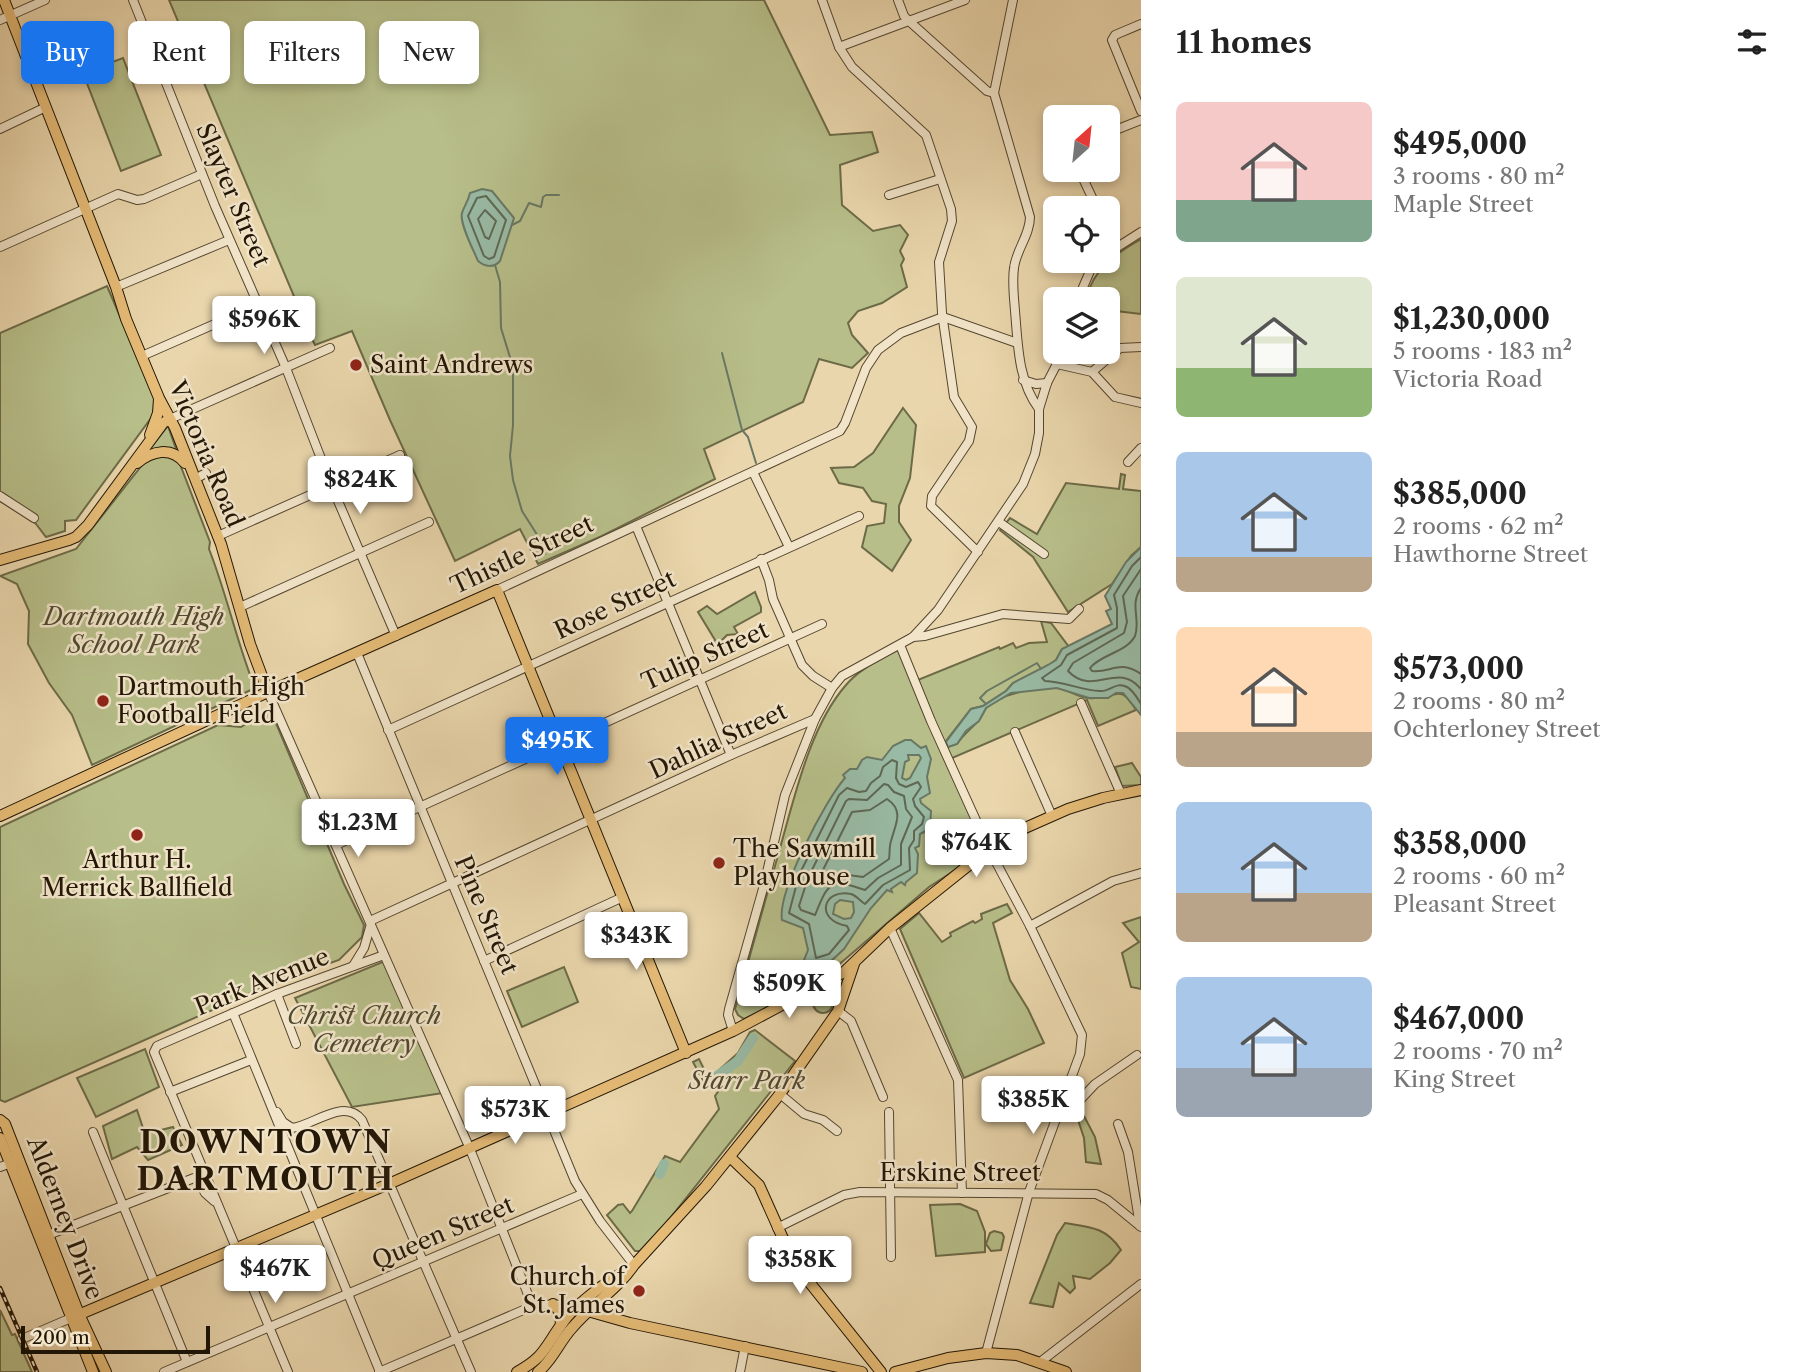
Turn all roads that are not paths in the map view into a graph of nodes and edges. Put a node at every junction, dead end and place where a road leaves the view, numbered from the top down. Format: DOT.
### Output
graph roads {
  1 [pos="4,0"];
  2 [pos="45,0"];
  3 [pos="133,0"];
  4 [pos="822,0"];
  5 [pos="898,0"];
  6 [pos="964,0"];
  7 [pos="1013,0"];
  8 [pos="5,18"];
  9 [pos="909,21"];
  10 [pos="1141,24"];
  11 [pos="839,47"];
  12 [pos="994,93"];
  13 [pos="46,107"];
  14 [pos="1141,111"];
  15 [pos="1141,120"];
  16 [pos="1120,128"];
  17 [pos="0,129"];
  18 [pos="202,174"];
  19 [pos="940,179"];
  20 [pos="889,195"];
  21 [pos="85,210"];
  22 [pos="1141,232"];
  23 [pos="229,240"];
  24 [pos="1120,244"];
  25 [pos="0,247"];
  26 [pos="116,287"];
  27 [pos="258,305"];
  28 [pos="943,317"];
  29 [pos="1017,343"];
  30 [pos="1141,347"];
  31 [pos="330,348"];
  32 [pos="142,356"];
  33 [pos="1057,364"];
  34 [pos="286,368"];
  35 [pos="1092,372"];
  36 [pos="1023,380"];
  37 [pos="1047,383"];
  38 [pos="159,398"];
  39 [pos="1141,403"];
  40 [pos="1039,409"];
  41 [pos="170,419"];
  42 [pos="147,444"];
  43 [pos="1141,448"];
  44 [pos="400,456"];
  45 [pos="1128,462"];
  46 [pos="189,468"];
  47 [pos="128,470"];
  48 [pos="753,472"];
  49 [pos="206,473"];
  50 [pos="195,479"];
  51 [pos="332,487"];
  52 [pos="0,495"];
  53 [pos="859,516"];
  54 [pos="34,518"];
  55 [pos="429,522"];
  56 [pos="999,522"];
  57 [pos="636,526"];
  58 [pos="218,536"];
  59 [pos="789,547"];
  60 [pos="978,552"];
  61 [pos="1044,554"];
  62 [pos="360,555"];
  63 [pos="761,559"];
  64 [pos="0,561"];
  65 [pos="497,590"];
  66 [pos="668,602"];
  67 [pos="240,607"];
  68 [pos="1079,609"];
  69 [pos="822,624"];
  70 [pos="396,636"];
  71 [pos="913,637"];
  72 [pos="790,638"];
  73 [pos="900,645"];
  74 [pos="357,653"];
  75 [pos="528,667"];
  76 [pos="699,679"];
  77 [pos="832,688"];
  78 [pos="268,692"];
  79 [pos="1081,703"];
  80 [pos="815,719"];
  81 [pos="388,730"];
  82 [pos="1015,732"];
  83 [pos="560,743"];
  84 [pos="732,755"];
  85 [pos="1141,790"];
  86 [pos="1121,794"];
  87 [pos="420,808"];
  88 [pos="0,816"];
  89 [pos="1052,816"];
  90 [pos="592,820"];
  91 [pos="336,845"];
  92 [pos="989,849"];
  93 [pos="1141,873"];
  94 [pos="453,885"];
  95 [pos="623,897"];
  96 [pos="370,923"];
  97 [pos="1030,926"];
  98 [pos="890,928"];
  99 [pos="384,955"];
  100 [pos="484,961"];
  101 [pos="854,963"];
  102 [pos="353,966"];
  103 [pos="826,983"];
  104 [pos="277,994"];
  105 [pos="839,1008"];
  106 [pos="233,1013"];
  107 [pos="733,1031"];
  108 [pos="296,1044"];
  109 [pos="686,1053"];
  110 [pos="1137,1055"];
  111 [pos="251,1060"];
  112 [pos="170,1092"];
  113 [pos="780,1094"];
  114 [pos="883,1097"];
  115 [pos="268,1102"];
  116 [pos="889,1112"];
  117 [pos="548,1114"];
  118 [pos="1055,1118"];
  119 [pos="0,1120"];
  120 [pos="1118,1124"];
  121 [pos="837,1131"];
  122 [pos="93,1132"];
  123 [pos="0,1138"];
  124 [pos="470,1149"];
  125 [pos="730,1157"];
  126 [pos="10,1163"];
  127 [pos="391,1183"];
  128 [pos="1029,1192"];
  129 [pos="892,1193"];
  130 [pos="962,1193"];
  131 [pos="582,1194"];
  132 [pos="216,1203"];
  133 [pos="123,1204"];
  134 [pos="315,1216"];
  135 [pos="1140,1226"];
  136 [pos="777,1227"];
  137 [pos="502,1230"];
  138 [pos="45,1236"];
  139 [pos="236,1249"];
  140 [pos="891,1257"];
  141 [pos="425,1262"];
  142 [pos="633,1267"];
  143 [pos="155,1283"];
  144 [pos="1141,1284"];
  145 [pos="611,1293"];
  146 [pos="348,1294"];
  147 [pos="553,1304"];
  148 [pos="533,1307"];
  149 [pos="577,1308"];
  150 [pos="589,1312"];
  151 [pos="75,1316"];
  152 [pos="622,1320"];
  153 [pos="561,1325"];
  154 [pos="269,1328"];
  155 [pos="457,1338"];
  156 [pos="22,1339"];
  157 [pos="745,1346"];
  158 [pos="986,1353"];
  159 [pos="187,1362"];
  160 [pos="1039,1363"];
  161 [pos="539,1369"];
  162 [pos="93,1372"];
  163 [pos="106,1372"];
  164 [pos="164,1372"];
  165 [pos="288,1372"];
  166 [pos="380,1372"];
  167 [pos="471,1372"];
  168 [pos="517,1372"];
  169 [pos="740,1372"];
  170 [pos="862,1372"];
  171 [pos="881,1372"];
  172 [pos="895,1372"];
  173 [pos="1066,1372"];
  1 -- 8 [label="main road, Victoria Road"];
  2 -- 8 [label="street"];
  3 -- 18 [label="street, Slayter Street"];
  4 -- 11 [label="street"];
  5 -- 9 [label="street"];
  6 -- 9 [label="street"];
  7 -- 12 [label="street"];
  8 -- 13 [label="main road, Victoria Road"];
  9 -- 11 [label="street"];
  9 -- 12 [label="street"];
  10 -- 14 [label="street"];
  11 -- 19 [label="street"];
  12 -- 29 [label="street"];
  13 -- 17 [label="street"];
  13 -- 21 [label="main road, Victoria Road"];
  15 -- 16 [label="street"];
  18 -- 21 [label="street"];
  18 -- 23 [label="street, Slayter Street"];
  19 -- 20 [label="street"];
  19 -- 28 [label="street"];
  21 -- 25 [label="street"];
  21 -- 26 [label="main road, Victoria Road"];
  22 -- 24 [label="street"];
  23 -- 26 [label="street"];
  23 -- 27 [label="street, Slayter Street"];
  26 -- 32 [label="main road, Victoria Road"];
  27 -- 32 [label="street"];
  27 -- 34 [label="street, Slayter Street"];
  28 -- 29 [label="street"];
  28 -- 48 [label="street, Thistle Street"];
  28 -- 60 [label="street"];
  29 -- 36 [label="street"];
  30 -- 35 [label="street"];
  31 -- 34 [label="street"];
  32 -- 38 [label="main road, Victoria Road"];
  33 -- 35 [label="street"];
  33 -- 37 [label="street"];
  34 -- 41 [label="street"];
  34 -- 51 [label="street, Slayter Street"];
  35 -- 39 [label="street"];
  36 -- 37 [label="street"];
  36 -- 40 [label="street"];
  37 -- 40 [label="street"];
  38 -- 41 [label="main road, Victoria Road"];
  38 -- 42 [label="main road"];
  40 -- 56 [label="street"];
  41 -- 42 [label="main road"];
  41 -- 46 [label="main road, Victoria Road"];
  42 -- 47 [label="main road"];
  43 -- 45 [label="street"];
  44 -- 51 [label="street"];
  46 -- 47 [label="main road"];
  46 -- 50 [label="main road, Victoria Road"];
  47 -- 64 [label="main road"];
  48 -- 57 [label="street, Thistle Street"];
  48 -- 59 [label="street"];
  49 -- 50 [label="street"];
  50 -- 58 [label="main road, Victoria Road"];
  51 -- 58 [label="street"];
  51 -- 62 [label="street, Slayter Street"];
  52 -- 54 [label="street"];
  53 -- 59 [label="street, Rose Street"];
  55 -- 62 [label="street"];
  56 -- 60 [label="street"];
  56 -- 61 [label="street"];
  57 -- 65 [label="street, Thistle Street"];
  57 -- 66 [label="street"];
  58 -- 67 [label="main road, Victoria Road"];
  59 -- 63 [label="street, Rose Street"];
  60 -- 71 [label="street"];
  62 -- 67 [label="street"];
  62 -- 70 [label="street, Slayter Street"];
  63 -- 66 [label="street, Rose Street"];
  63 -- 72 [label="street"];
  65 -- 70 [label="main road, Thistle Street"];
  65 -- 75 [label="main road"];
  66 -- 75 [label="street, Rose Street"];
  66 -- 76 [label="street"];
  67 -- 78 [label="main road, Victoria Road"];
  68 -- 71 [label="street"];
  69 -- 72 [label="street, Tulip Street"];
  70 -- 74 [label="main road, Thistle Street"];
  71 -- 73 [label="street"];
  72 -- 76 [label="street, Tulip Street"];
  72 -- 77 [label="street"];
  73 -- 77 [label="street"];
  73 -- 92 [label="street"];
  74 -- 78 [label="main road, Thistle Street"];
  74 -- 81 [label="street, Pine Street"];
  75 -- 81 [label="street, Rose Street"];
  75 -- 83 [label="main road"];
  76 -- 83 [label="street, Tulip Street"];
  76 -- 84 [label="street"];
  77 -- 80 [label="street"];
  78 -- 88 [label="main road, Thistle Street"];
  78 -- 91 [label="street, Victoria Road"];
  79 -- 86 [label="street"];
  80 -- 84 [label="street, Dahlia Street"];
  80 -- 107 [label="street"];
  81 -- 87 [label="street, Pine Street"];
  82 -- 89 [label="street"];
  83 -- 87 [label="street, Tulip Street"];
  83 -- 90 [label="main road"];
  84 -- 90 [label="street, Dahlia Street"];
  85 -- 86 [label="main road"];
  86 -- 89 [label="main road"];
  87 -- 91 [label="street, Tulip Street"];
  87 -- 94 [label="street, Pine Street"];
  89 -- 92 [label="main road"];
  90 -- 94 [label="street, Dahlia Street"];
  90 -- 95 [label="main road"];
  91 -- 96 [label="street, Victoria Road"];
  92 -- 97 [label="street"];
  92 -- 98 [label="main road"];
  93 -- 97 [label="street"];
  94 -- 96 [label="street, Dahlia Street"];
  94 -- 100 [label="street, Pine Street"];
  95 -- 100 [label="street"];
  95 -- 109 [label="main road"];
  96 -- 99 [label="street, Victoria Road"];
  96 -- 102 [label="street"];
  97 -- 118 [label="street"];
  98 -- 101 [label="main road"];
  98 -- 130 [label="street"];
  99 -- 102 [label="street, Park Avenue"];
  99 -- 124 [label="street, Victoria Road"];
  100 -- 117 [label="street, Pine Street"];
  101 -- 103 [label="main road"];
  101 -- 105 [label="main road"];
  102 -- 104 [label="street, Park Avenue"];
  103 -- 105 [label="main road"];
  103 -- 107 [label="main road"];
  104 -- 106 [label="street, Park Avenue"];
  104 -- 108 [label="street"];
  105 -- 113 [label="main road"];
  105 -- 114 [label="street"];
  106 -- 111 [label="street"];
  106 -- 112 [label="street, Park Avenue"];
  107 -- 109 [label="main road"];
  109 -- 117 [label="main road"];
  110 -- 118 [label="street"];
  111 -- 112 [label="street"];
  111 -- 115 [label="street"];
  112 -- 132 [label="street"];
  113 -- 121 [label="street"];
  113 -- 125 [label="main road"];
  115 -- 127 [label="street"];
  115 -- 134 [label="street"];
  116 -- 129 [label="street"];
  117 -- 124 [label="main road"];
  117 -- 131 [label="street, Pine Street"];
  118 -- 128 [label="street"];
  119 -- 126 [label="main road, Alderney Drive"];
  120 -- 135 [label="street"];
  122 -- 133 [label="street"];
  123 -- 126 [label="main road, Alderney Drive"];
  124 -- 127 [label="main road"];
  124 -- 137 [label="street, Victoria Road"];
  125 -- 136 [label="main road"];
  125 -- 142 [label="main road"];
  126 -- 138 [label="main road, Alderney Drive"];
  127 -- 134 [label="main road"];
  127 -- 141 [label="street"];
  128 -- 130 [label="street, Erskine Street"];
  128 -- 135 [label="street, Erskine Street"];
  128 -- 158 [label="street"];
  129 -- 130 [label="street, Erskine Street"];
  129 -- 136 [label="street, Erskine Street"];
  129 -- 140 [label="street"];
  131 -- 137 [label="street, Queen Street"];
  131 -- 142 [label="street, Pine Street"];
  132 -- 133 [label="street"];
  132 -- 139 [label="street"];
  133 -- 138 [label="street"];
  133 -- 143 [label="street"];
  134 -- 139 [label="main road"];
  134 -- 146 [label="street"];
  136 -- 171 [label="main road"];
  137 -- 141 [label="street, Queen Street"];
  137 -- 148 [label="street, Victoria Road"];
  138 -- 151 [label="main road, Alderney Drive"];
  139 -- 143 [label="main road"];
  139 -- 154 [label="street"];
  141 -- 146 [label="street, Queen Street"];
  141 -- 155 [label="street"];
  142 -- 145 [label="main road"];
  142 -- 149 [label="main road"];
  143 -- 151 [label="main road"];
  143 -- 159 [label="street"];
  144 -- 160 [label="street"];
  145 -- 150 [label="main road"];
  145 -- 152 [label="main road"];
  146 -- 154 [label="street, Queen Street"];
  146 -- 166 [label="street"];
  147 -- 148 [label="street"];
  147 -- 149 [label="street"];
  147 -- 153 [label="main road"];
  148 -- 155 [label="street"];
  149 -- 150 [label="main road"];
  149 -- 153 [label="main road"];
  150 -- 152 [label="main road"];
  150 -- 161 [label="main road"];
  151 -- 156 [label="street"];
  151 -- 162 [label="main road, Alderney Drive"];
  151 -- 163 [label="main road, Alderney Drive"];
  152 -- 157 [label="main road"];
  153 -- 161 [label="main road"];
  154 -- 159 [label="street, Queen Street"];
  154 -- 165 [label="street"];
  155 -- 166 [label="street"];
  155 -- 167 [label="street"];
  157 -- 169 [label="street"];
  157 -- 170 [label="main road"];
  158 -- 160 [label="main road"];
  158 -- 172 [label="main road"];
  159 -- 164 [label="street, Queen Street"];
  160 -- 173 [label="main road"];
  161 -- 168 [label="main road"];
}
